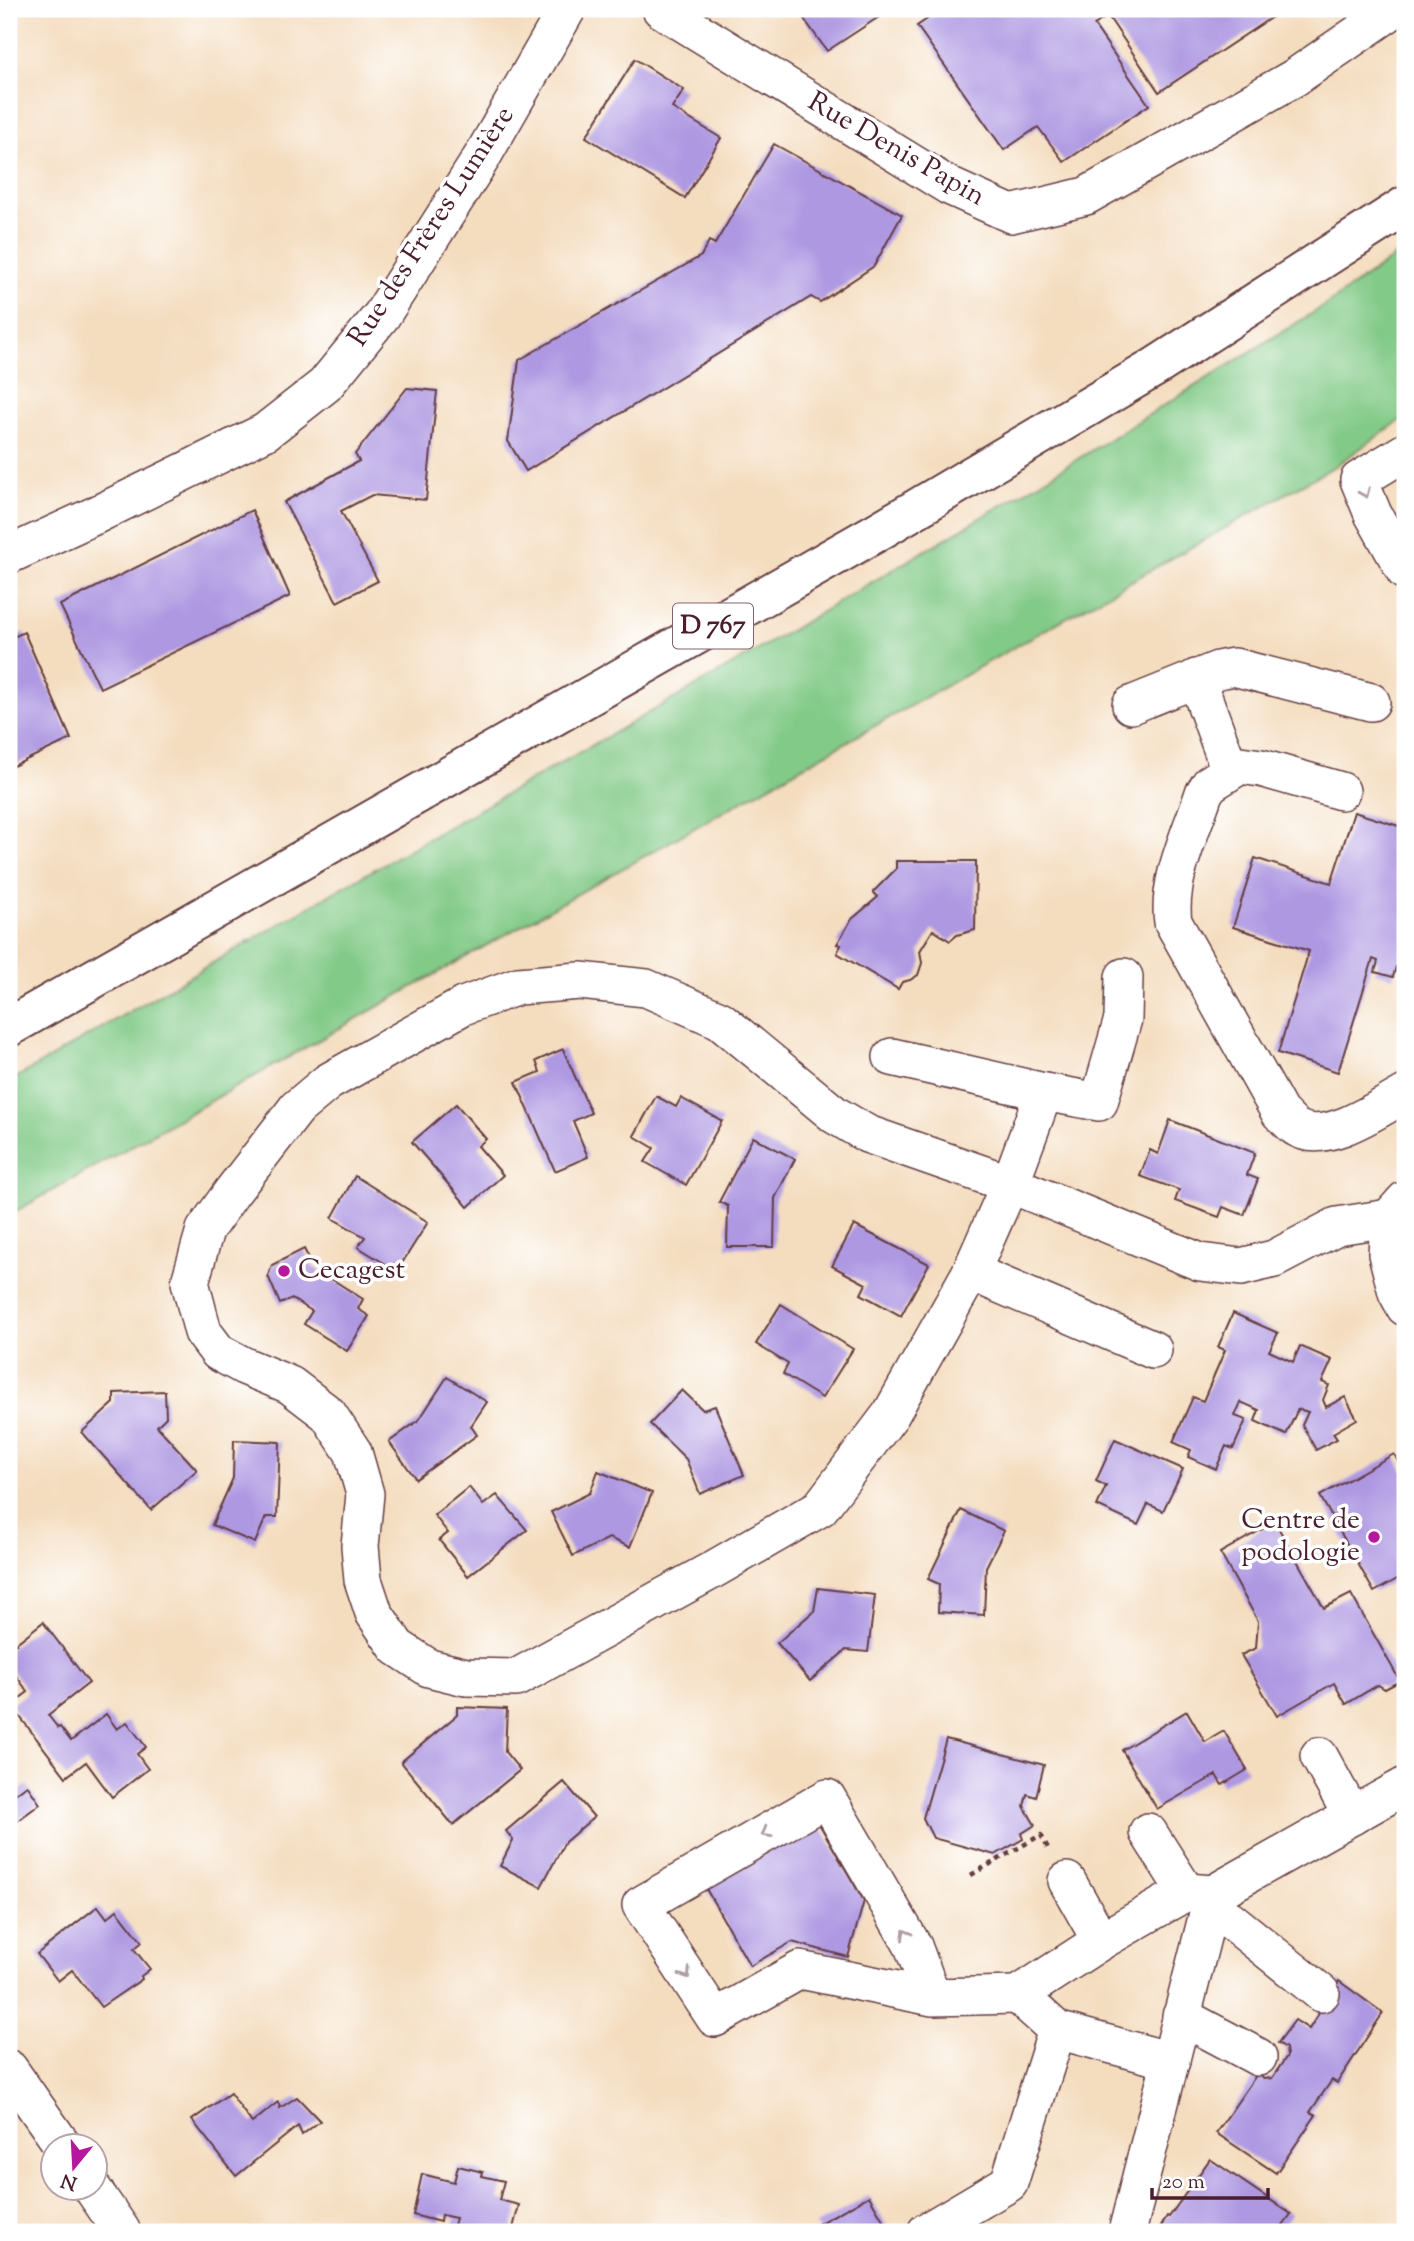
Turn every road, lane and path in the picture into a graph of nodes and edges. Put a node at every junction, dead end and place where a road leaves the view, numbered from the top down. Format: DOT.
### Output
graph roads {
  1 [pos="567,9"];
  2 [pos="661,9"];
  3 [pos="1394,9"];
  4 [pos="1405,206"];
  5 [pos="1405,453"];
  6 [pos="9,555"];
  7 [pos="1405,571"];
  8 [pos="1196,678"];
  9 [pos="1371,702"];
  10 [pos="1131,705"];
  11 [pos="1230,771"];
  12 [pos="1341,791"];
  13 [pos="1124,976"];
  14 [pos="9,1027"];
  15 [pos="892,1057"];
  16 [pos="1044,1092"];
  17 [pos="1405,1094"];
  18 [pos="1010,1184"];
  19 [pos="1397,1209"];
  20 [pos="971,1272"];
  21 [pos="1405,1307"];
  22 [pos="1153,1350"];
  23 [pos="1319,1755"];
  24 [pos="1405,1786"];
  25 [pos="1352,1816"];
  26 [pos="1148,1832"];
  27 [pos="971,1875"];
  28 [pos="1067,1881"];
  29 [pos="1202,1899"];
  30 [pos="1101,1941"];
  31 [pos="1321,1993"];
  32 [pos="1018,1995"];
  33 [pos="932,1997"];
  34 [pos="1181,2016"];
  35 [pos="1057,2030"];
  36 [pos="1258,2057"];
  37 [pos="1171,2060"];
  38 [pos="9,2069"];
  39 [pos="53,2132"];
  40 [pos="101,2202"];
  41 [pos="118,2232"];
  42 [pos="926,2232"];
  43 [pos="1127,2232"];
  1 -- 6 [label="street, Rue des Frères Lumière"];
  2 -- 3 [label="street, Rue Denis Papin"];
  4 -- 14 [label="main road, D 767"];
  5 -- 7 [label="street, one-way"];
  8 -- 9 [label="street"];
  8 -- 10 [label="street"];
  8 -- 11 [label="street"];
  11 -- 12 [label="street"];
  11 -- 17 [label="street"];
  13 -- 16 [label="street"];
  15 -- 16 [label="street"];
  16 -- 18 [label="street"];
  18 -- 19 [label="street"];
  18 -- 20 [label="street"];
  18 -- 20 [label="street"];
  19 -- 21 [label="street"];
  20 -- 22 [label="street"];
  23 -- 25 [label="street"];
  24 -- 25 [label="street"];
  25 -- 29 [label="street"];
  26 -- 29 [label="street"];
  27 -- 28 [label="path"];
  28 -- 30 [label="street"];
  29 -- 30 [label="street"];
  29 -- 31 [label="street"];
  29 -- 34 [label="street"];
  30 -- 32 [label="street"];
  32 -- 33 [label="street"];
  32 -- 35 [label="street"];
  33 -- 33 [label="street, one-way"];
  34 -- 36 [label="street"];
  34 -- 37 [label="street"];
  35 -- 37 [label="street"];
  35 -- 42 [label="street"];
  37 -- 43 [label="street"];
  38 -- 39 [label="street"];
  40 -- 41 [label="street"];
}
